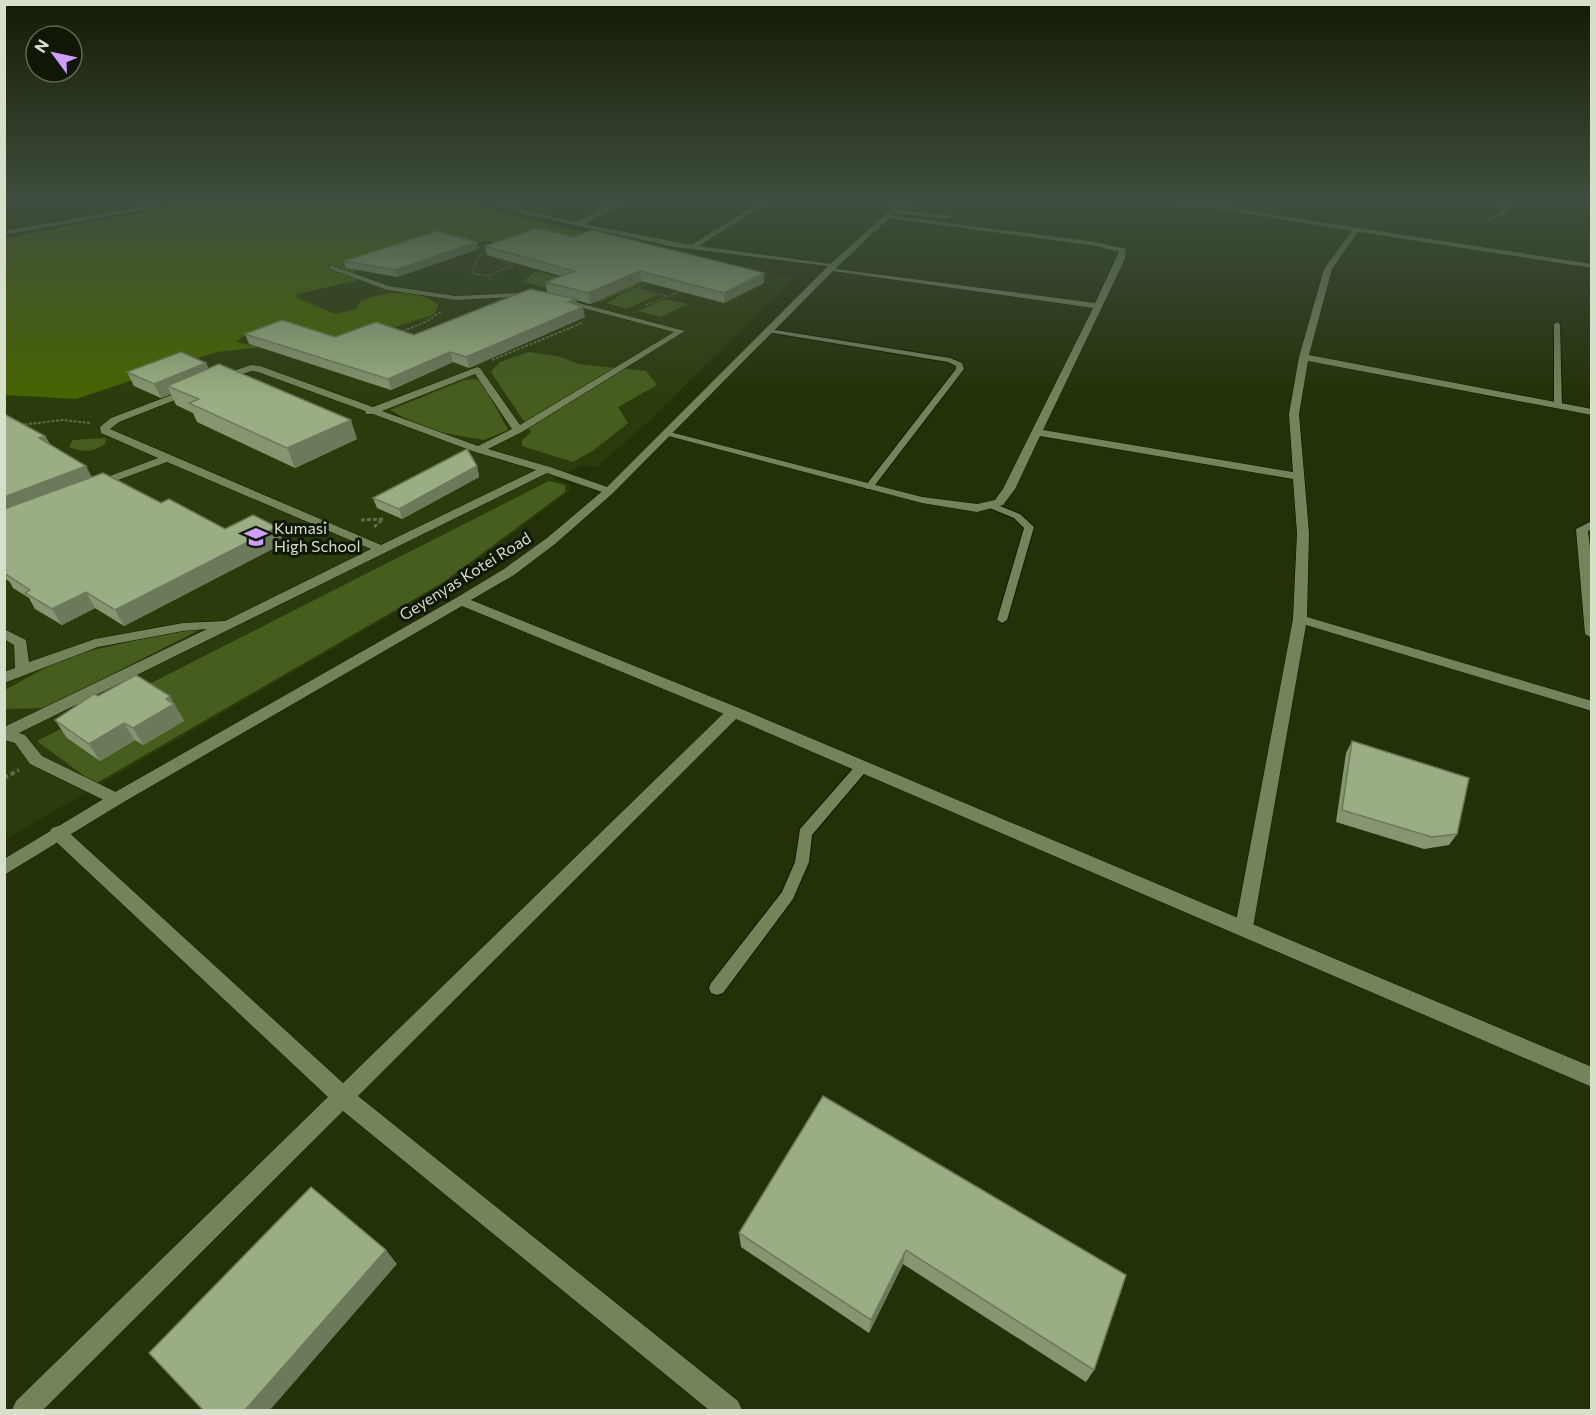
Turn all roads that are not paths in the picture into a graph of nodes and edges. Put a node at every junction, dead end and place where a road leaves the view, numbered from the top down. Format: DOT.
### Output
graph roads {
  1 [pos="333,267"];
  2 [pos="832,267"];
  3 [pos="1115,267"];
  4 [pos="1329,267"];
  5 [pos="1097,306"];
  6 [pos="1557,324"];
  7 [pos="769,331"];
  8 [pos="1305,357"];
  9 [pos="1558,406"];
  10 [pos="370,412"];
  11 [pos="1592,412"];
  12 [pos="518,430"];
  13 [pos="1037,432"];
  14 [pos="666,434"];
  15 [pos="479,450"];
  16 [pos="167,458"];
  17 [pos="546,469"];
  18 [pos="1297,476"];
  19 [pos="869,487"];
  20 [pos="86,489"];
  21 [pos="609,491"];
  22 [pos="990,505"];
  23 [pos="1592,524"];
  24 [pos="383,550"];
  25 [pos="461,601"];
  26 [pos="1300,619"];
  27 [pos="1002,620"];
  28 [pos="232,624"];
  29 [pos="4,633"];
  30 [pos="1592,634"];
  31 [pos="22,670"];
  32 [pos="4,678"];
  33 [pos="1592,706"];
  34 [pos="734,712"];
  35 [pos="4,734"];
  36 [pos="863,766"];
  37 [pos="116,799"];
  38 [pos="58,833"];
  39 [pos="4,868"];
  40 [pos="1244,927"];
  41 [pos="717,988"];
  42 [pos="1592,1077"];
  43 [pos="343,1097"];
  44 [pos="25,1410"];
  45 [pos="729,1410"];
  1 -- 12 [label="street"];
  2 -- 5 [label="street"];
  2 -- 7 [label="street, Geyenyas Kotei Road"];
  3 -- 5 [label="street"];
  4 -- 8 [label="street"];
  5 -- 13 [label="street"];
  6 -- 9 [label="lane"];
  7 -- 14 [label="street, Geyenyas Kotei Road"];
  7 -- 19 [label="lane"];
  8 -- 9 [label="street"];
  8 -- 18 [label="street"];
  9 -- 11 [label="street"];
  10 -- 12 [label="street"];
  10 -- 15 [label="street"];
  10 -- 16 [label="street"];
  12 -- 15 [label="street"];
  13 -- 18 [label="street"];
  13 -- 22 [label="street"];
  14 -- 19 [label="street"];
  14 -- 21 [label="street, Geyenyas Kotei Road"];
  15 -- 17 [label="street"];
  16 -- 20 [label="street"];
  16 -- 24 [label="street"];
  17 -- 21 [label="street"];
  17 -- 24 [label="street"];
  18 -- 26 [label="street"];
  19 -- 22 [label="street"];
  21 -- 25 [label="street, Geyenyas Kotei Road"];
  22 -- 27 [label="lane"];
  23 -- 30 [label="street"];
  24 -- 28 [label="street"];
  25 -- 34 [label="street"];
  25 -- 37 [label="street, Geyenyas Kotei Road"];
  26 -- 33 [label="street"];
  26 -- 40 [label="street"];
  28 -- 31 [label="street"];
  28 -- 35 [label="street"];
  29 -- 31 [label="street"];
  31 -- 32 [label="street"];
  34 -- 36 [label="street"];
  34 -- 43 [label="street"];
  35 -- 37 [label="street"];
  36 -- 40 [label="street"];
  36 -- 41 [label="lane"];
  37 -- 38 [label="street, Geyenyas Kotei Road"];
  38 -- 39 [label="street, Geyenyas Kotei Road"];
  38 -- 43 [label="street"];
  40 -- 42 [label="street"];
  43 -- 44 [label="street"];
  43 -- 45 [label="street"];
}
